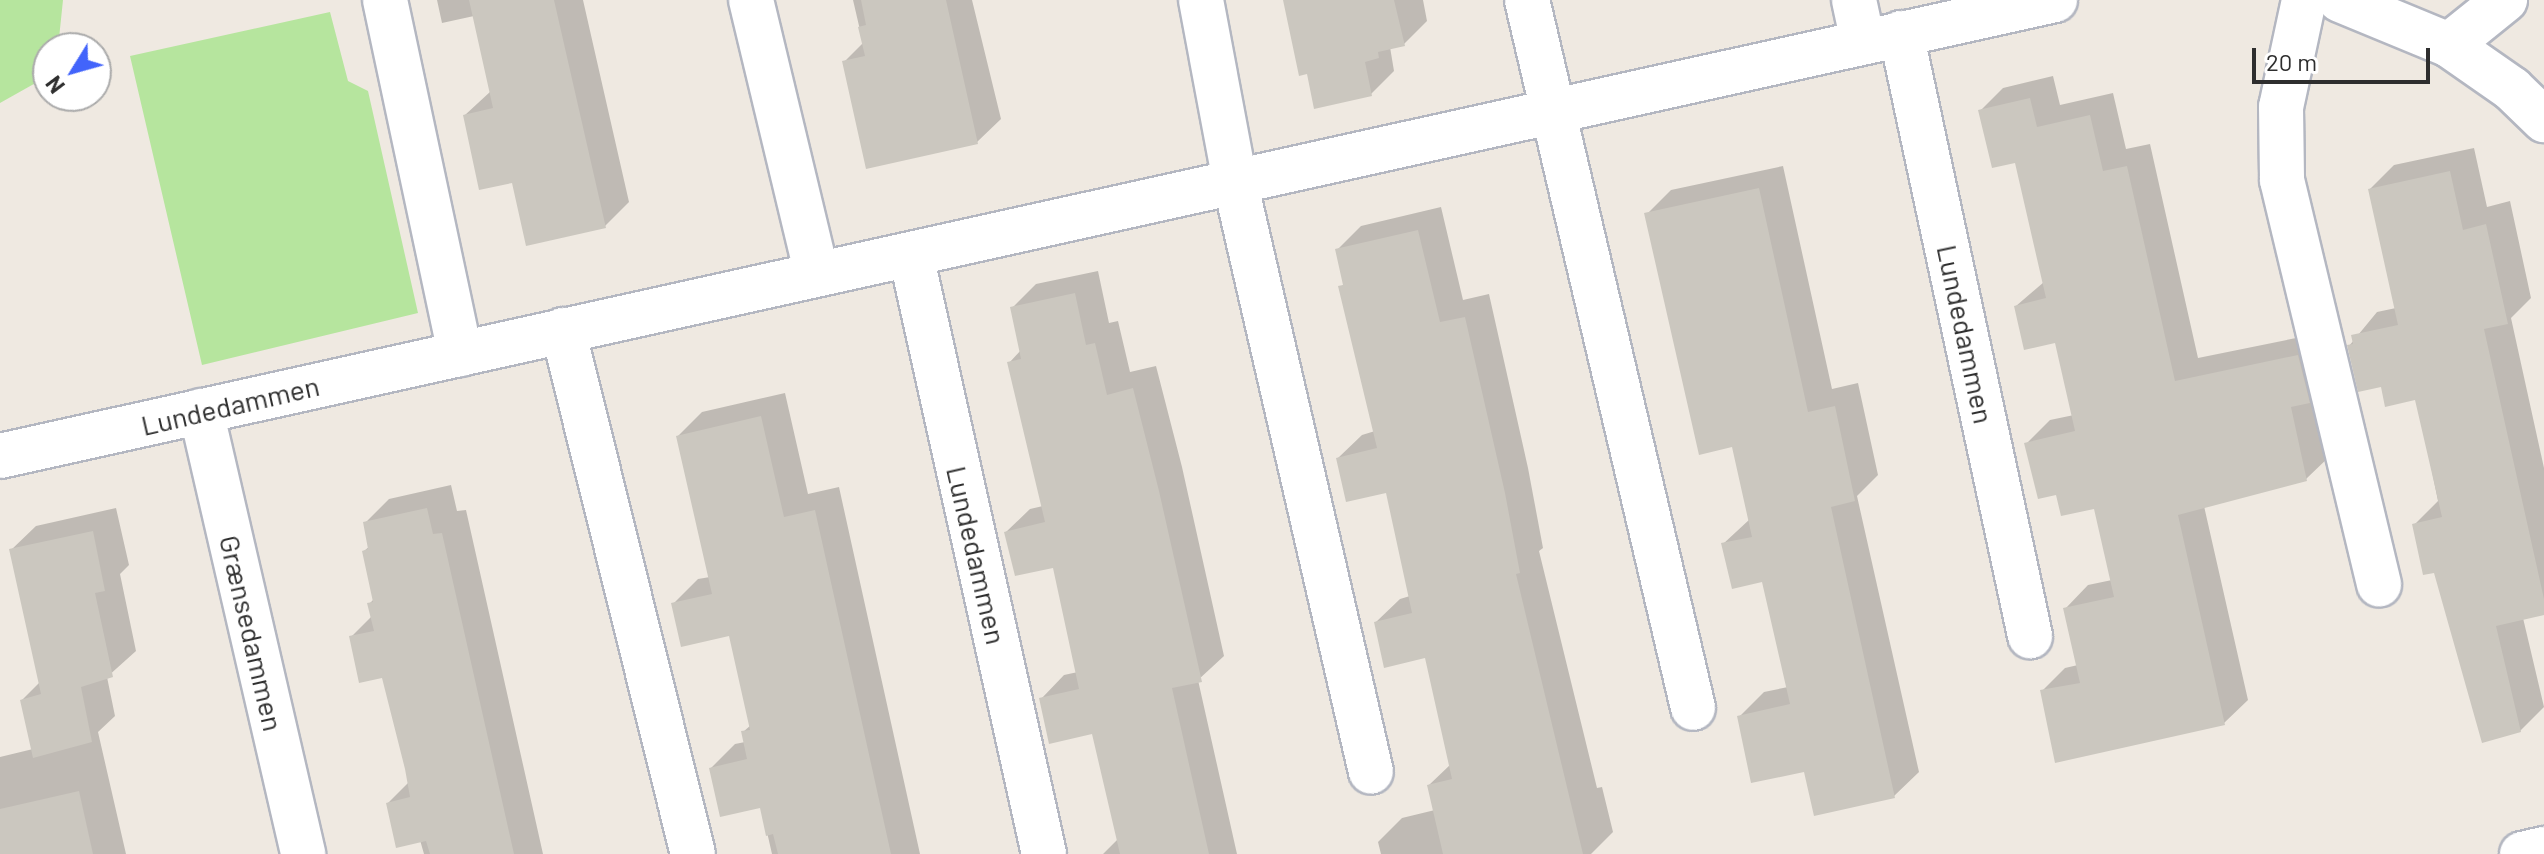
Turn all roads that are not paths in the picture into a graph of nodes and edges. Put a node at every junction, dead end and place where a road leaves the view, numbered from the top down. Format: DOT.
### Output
graph roads {
  1 [pos="385,0"];
  2 [pos="751,0"];
  3 [pos="1201,0"];
  4 [pos="1527,0"];
  5 [pos="1854,0"];
  6 [pos="2055,0"];
  7 [pos="2304,0"];
  8 [pos="2340,0"];
  9 [pos="2505,0"];
  10 [pos="1882,38"];
  11 [pos="2449,45"];
  12 [pos="1554,110"];
  13 [pos="2544,120"];
  14 [pos="1235,182"];
  15 [pos="911,255"];
  16 [pos="817,274"];
  17 [pos="563,330"];
  18 [pos="460,354"];
  19 [pos="201,411"];
  20 [pos="0,456"];
  21 [pos="2379,585"];
  22 [pos="2030,636"];
  23 [pos="1693,708"];
  24 [pos="1371,772"];
  25 [pos="2544,849"];
  26 [pos="303,854"];
  27 [pos="693,854"];
  28 [pos="1044,854"];
  29 [pos="2522,854"];
  1 -- 18 [label="street"];
  2 -- 16 [label="street"];
  3 -- 14 [label="street"];
  4 -- 12 [label="street"];
  5 -- 10 [label="street, Lundedammen"];
  6 -- 10 [label="street, Lundedammen"];
  7 -- 21 [label="street"];
  8 -- 11 [label="street"];
  9 -- 11 [label="street"];
  10 -- 12 [label="street, Lundedammen"];
  10 -- 22 [label="street, Lundedammen"];
  11 -- 13 [label="street"];
  12 -- 14 [label="street, Lundedammen"];
  12 -- 23 [label="street"];
  14 -- 15 [label="street, Lundedammen"];
  14 -- 24 [label="street"];
  15 -- 16 [label="street, Lundedammen"];
  15 -- 28 [label="street, Lundedammen"];
  16 -- 17 [label="street, Lundedammen"];
  17 -- 18 [label="street, Lundedammen"];
  17 -- 27 [label="street"];
  18 -- 19 [label="street, Lundedammen"];
  19 -- 20 [label="street, Lundedammen"];
  19 -- 26 [label="street, Grænsedammen"];
  25 -- 29 [label="street"];
}
